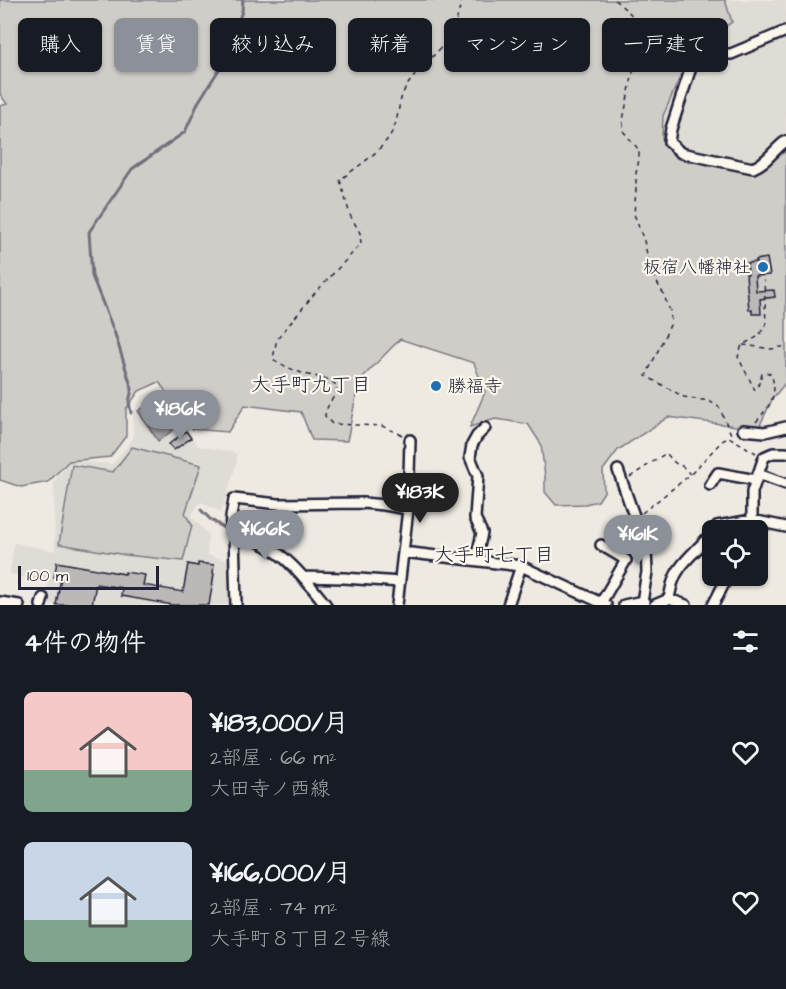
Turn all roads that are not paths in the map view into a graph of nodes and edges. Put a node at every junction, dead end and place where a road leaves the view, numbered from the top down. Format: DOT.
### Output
graph roads {
  1 [pos="786,31"];
  2 [pos="786,141"];
  3 [pos="786,427"];
  4 [pos="485,428"];
  5 [pos="742,430"];
  6 [pos="410,440"];
  7 [pos="786,453"];
  8 [pos="618,470"];
  9 [pos="757,477"];
  10 [pos="786,484"];
  11 [pos="710,485"];
  12 [pos="408,509"];
  13 [pos="752,520"];
  14 [pos="768,523"];
  15 [pos="786,527"];
  16 [pos="234,538"];
  17 [pos="601,545"];
  18 [pos="702,545"];
  19 [pos="403,552"];
  20 [pos="476,560"];
  21 [pos="521,566"];
  22 [pos="303,577"];
  23 [pos="400,582"];
  24 [pos="723,586"];
  25 [pos="669,599"];
  26 [pos="0,602"];
  27 [pos="642,602"];
  28 [pos="604,604"];
  29 [pos="19,605"];
  30 [pos="236,605"];
  31 [pos="326,605"];
  32 [pos="397,605"];
  33 [pos="508,605"];
  34 [pos="624,605"];
  35 [pos="655,605"];
  36 [pos="686,605"];
  37 [pos="713,605"];
  1 -- 2 [label="street"];
  3 -- 5 [label="street"];
  4 -- 20 [label="street"];
  6 -- 12 [label="street"];
  7 -- 9 [label="street"];
  8 -- 27 [label="street"];
  9 -- 10 [label="street"];
  9 -- 11 [label="street"];
  9 -- 13 [label="street"];
  12 -- 16 [label="street"];
  12 -- 19 [label="street"];
  14 -- 15 [label="street"];
  16 -- 22 [label="street"];
  16 -- 30 [label="street"];
  17 -- 28 [label="street"];
  18 -- 25 [label="street"];
  19 -- 20 [label="street"];
  19 -- 23 [label="street"];
  20 -- 21 [label="street"];
  21 -- 28 [label="street"];
  21 -- 33 [label="street"];
  22 -- 23 [label="street"];
  22 -- 31 [label="street"];
  23 -- 32 [label="street"];
  24 -- 37 [label="street"];
  25 -- 35 [label="street"];
  25 -- 36 [label="street"];
  26 -- 29 [label="street"];
  27 -- 34 [label="street"];
  27 -- 35 [label="street"];
}
